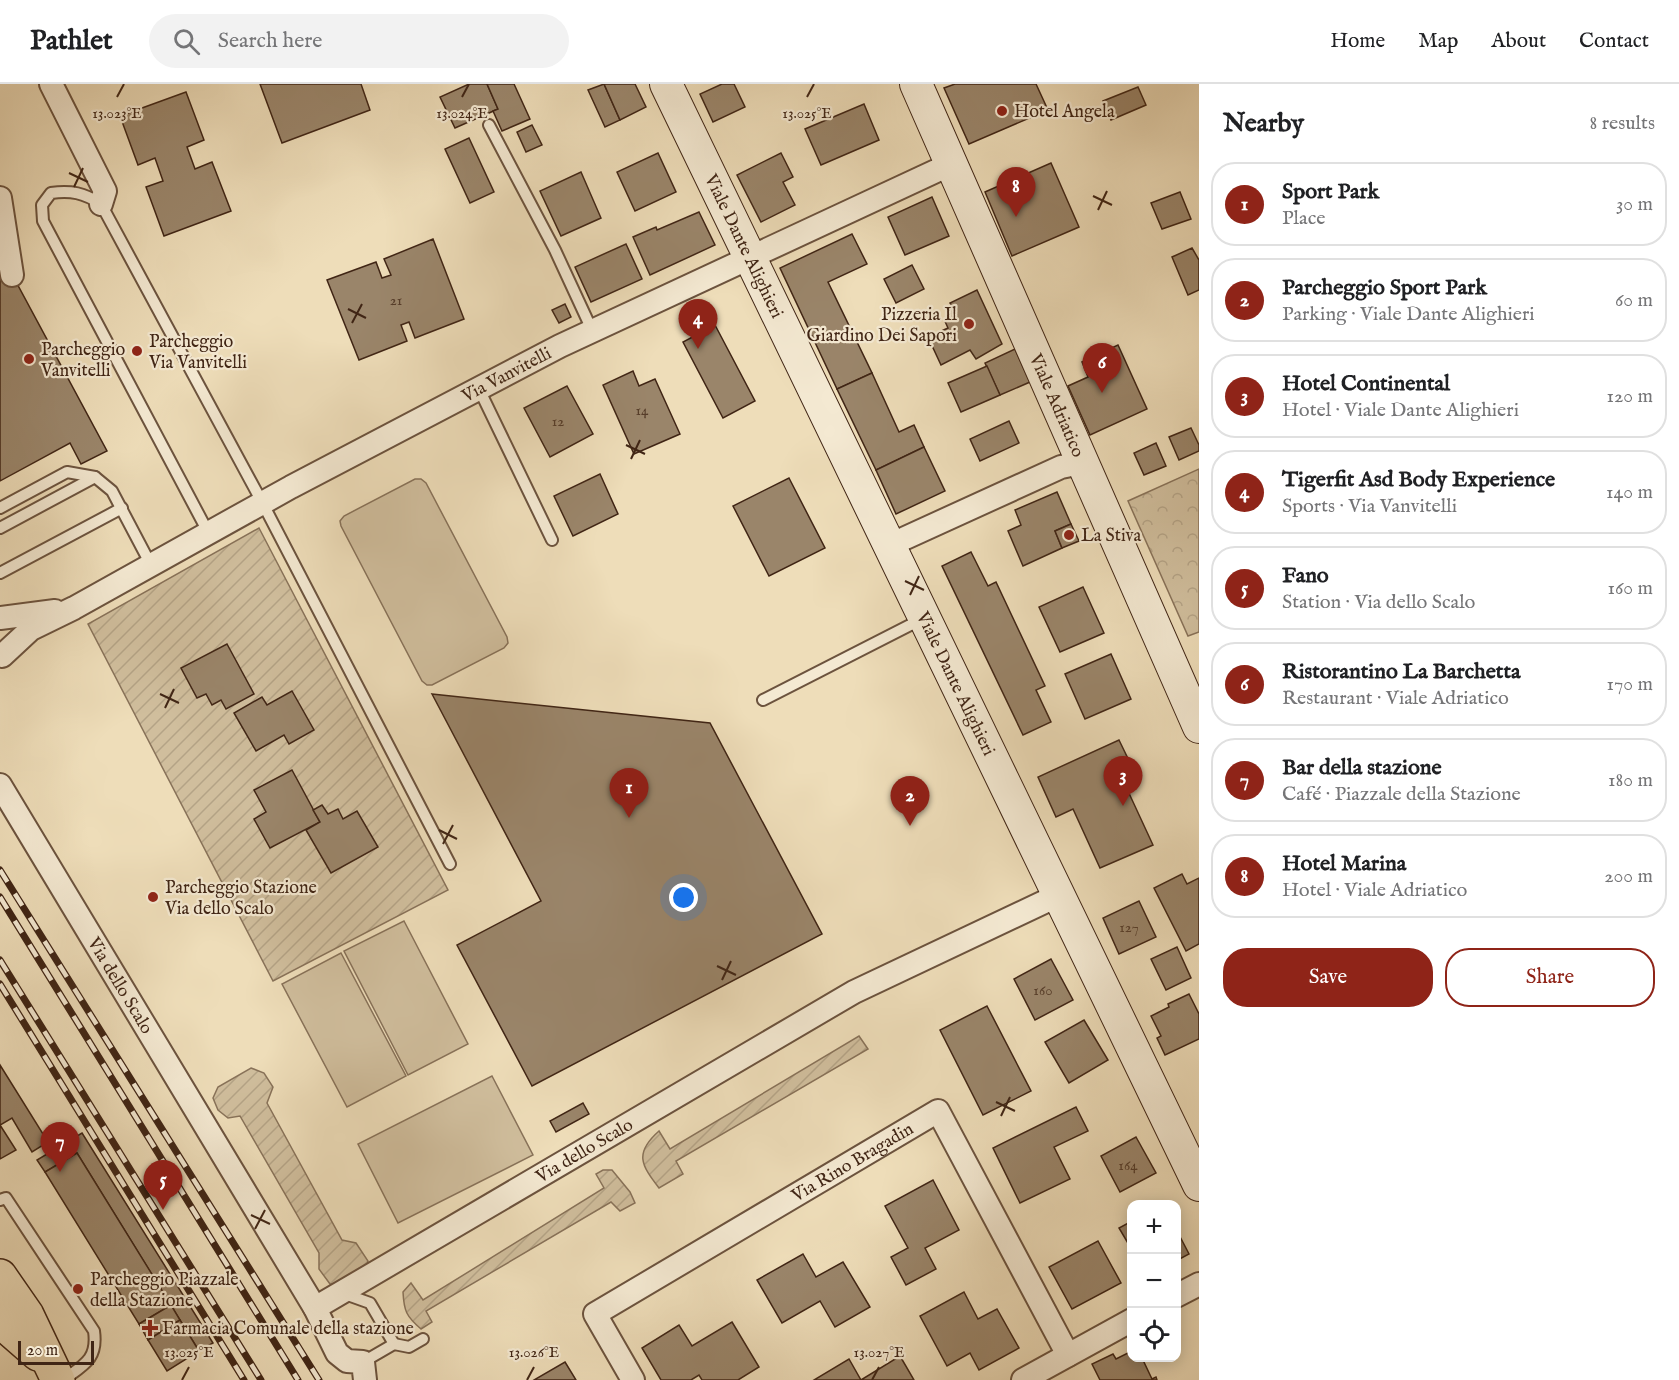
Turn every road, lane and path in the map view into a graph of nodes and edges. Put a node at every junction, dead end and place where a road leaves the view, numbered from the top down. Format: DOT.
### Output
graph roads {
  1 [pos="51,84"];
  2 [pos="666,84"];
  3 [pos="916,84"];
  4 [pos="489,125"];
  5 [pos="951,164"];
  6 [pos="0,198"];
  7 [pos="101,204"];
  8 [pos="750,257"];
  9 [pos="12,275"];
  10 [pos="592,330"];
  11 [pos="479,389"];
  12 [pos="1081,463"];
  13 [pos="95,477"];
  14 [pos="262,502"];
  15 [pos="0,508"];
  16 [pos="122,508"];
  17 [pos="0,528"];
  18 [pos="208,532"];
  19 [pos="552,540"];
  20 [pos="890,545"];
  21 [pos="151,565"];
  22 [pos="0,573"];
  23 [pos="74,608"];
  24 [pos="0,618"];
  25 [pos="925,618"];
  26 [pos="1,651"];
  27 [pos="763,700"];
  28 [pos="1199,727"];
  29 [pos="0,785"];
  30 [pos="450,864"];
  31 [pos="1059,895"];
  32 [pos="1196,1171"];
  33 [pos="3,1199"];
  34 [pos="0,1276"];
  35 [pos="1199,1284"];
  36 [pos="342,1293"];
  37 [pos="1181,1293"];
  38 [pos="315,1308"];
  39 [pos="0,1321"];
  40 [pos="1127,1322"];
  41 [pos="423,1339"];
  42 [pos="394,1344"];
  43 [pos="1068,1355"];
  44 [pos="364,1371"];
  45 [pos="56,1374"];
  46 [pos="633,1380"];
  47 [pos="1023,1380"];
  1 -- 7 [label="street"];
  2 -- 8 [label="street, Viale Dante Alighieri"];
  3 -- 5 [label="street, Viale Adriatico"];
  4 -- 10 [label="lane"];
  5 -- 8 [label="street, Via Vanvitelli"];
  5 -- 12 [label="street, Viale Adriatico"];
  6 -- 9 [label="street"];
  7 -- 14 [label="lane"];
  7 -- 18 [label="lane"];
  8 -- 10 [label="street, Via Vanvitelli"];
  8 -- 20 [label="street, Viale Dante Alighieri"];
  10 -- 11 [label="street, Via Vanvitelli"];
  11 -- 14 [label="street, Via Vanvitelli"];
  11 -- 19 [label="lane"];
  12 -- 20 [label="street"];
  12 -- 28 [label="street, Viale Adriatico"];
  13 -- 15 [label="lane"];
  13 -- 16 [label="lane"];
  13 -- 17 [label="lane"];
  14 -- 18 [label="street, Via Vanvitelli"];
  14 -- 30 [label="lane"];
  16 -- 21 [label="lane"];
  16 -- 22 [label="lane"];
  18 -- 21 [label="street, Via Vanvitelli"];
  20 -- 25 [label="street, Viale Dante Alighieri"];
  21 -- 23 [label="street, Via Vanvitelli"];
  23 -- 24 [label="street, Via Vanvitelli"];
  23 -- 26 [label="street, Via Vanvitelli"];
  25 -- 27 [label="lane"];
  25 -- 31 [label="street, Viale Dante Alighieri"];
  29 -- 38 [label="street, Via dello Scalo"];
  31 -- 32 [label="street, Viale Dante Alighieri"];
  31 -- 36 [label="street, Via dello Scalo"];
  33 -- 45 [label="lane"];
  34 -- 45 [label="main road"];
  35 -- 37 [label="street"];
  36 -- 38 [label="street, Via dello Scalo"];
  36 -- 42 [label="lane"];
  38 -- 44 [label="street, Via dello Scalo"];
  39 -- 45 [label="main road"];
  40 -- 43 [label="street"];
  41 -- 42 [label="lane"];
  42 -- 44 [label="lane"];
  43 -- 46 [label="street, Via Rino Bragadin"];
  43 -- 47 [label="street"];
}
